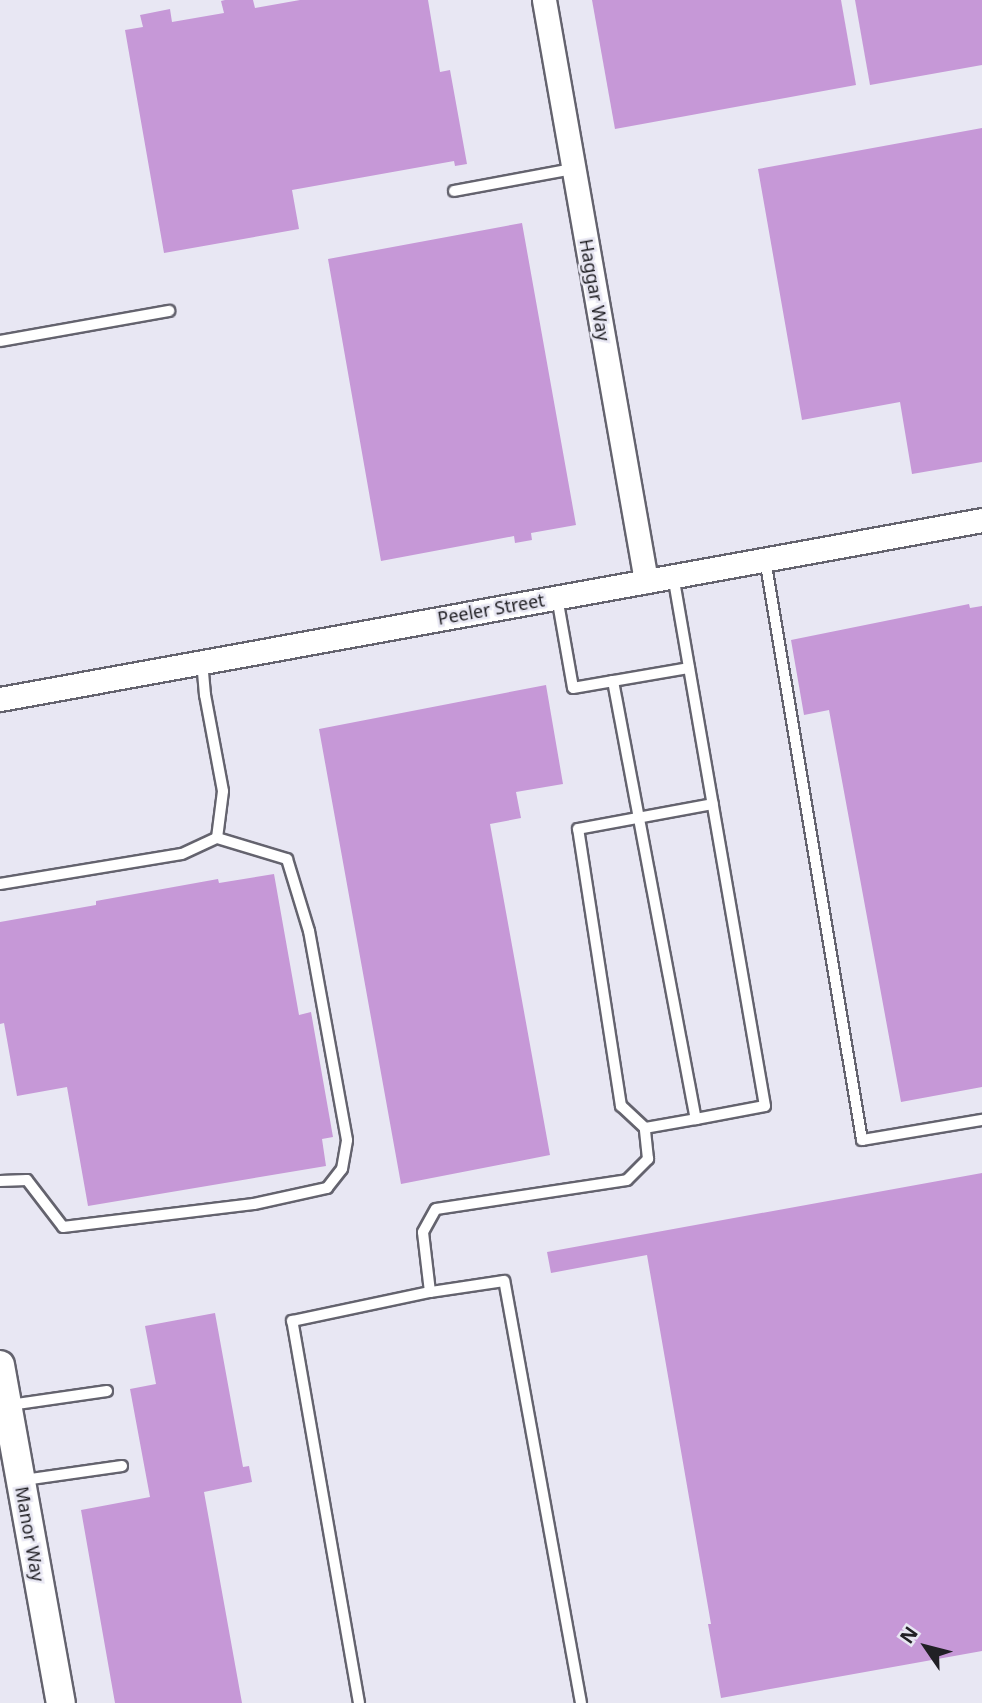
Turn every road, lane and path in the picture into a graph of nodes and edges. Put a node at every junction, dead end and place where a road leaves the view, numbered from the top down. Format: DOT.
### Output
graph roads {
  1 [pos="544,0"];
  2 [pos="573,169"];
  3 [pos="454,191"];
  4 [pos="169,311"];
  5 [pos="0,341"];
  6 [pos="982,520"];
  7 [pos="765,559"];
  8 [pos="673,575"];
  9 [pos="646,581"];
  10 [pos="557,597"];
  11 [pos="202,662"];
  12 [pos="689,668"];
  13 [pos="613,681"];
  14 [pos="0,699"];
  15 [pos="713,804"];
  16 [pos="639,817"];
  17 [pos="217,838"];
  18 [pos="0,884"];
  19 [pos="696,1119"];
  20 [pos="982,1120"];
  21 [pos="645,1128"];
  22 [pos="0,1181"];
  23 [pos="430,1292"];
  24 [pos="0,1365"];
  25 [pos="107,1391"];
  26 [pos="7,1405"];
  27 [pos="122,1466"];
  28 [pos="21,1481"];
  29 [pos="61,1703"];
  30 [pos="359,1703"];
  31 [pos="582,1703"];
  1 -- 2 [label="street, Haggar Way"];
  2 -- 3 [label="lane"];
  2 -- 9 [label="street, Haggar Way"];
  4 -- 5 [label="lane"];
  6 -- 7 [label="street, Peeler Street"];
  7 -- 8 [label="street, Peeler Street"];
  7 -- 20 [label="lane"];
  8 -- 9 [label="street, Peeler Street"];
  8 -- 12 [label="lane"];
  9 -- 10 [label="street, Peeler Street"];
  10 -- 11 [label="street, Peeler Street"];
  10 -- 13 [label="lane"];
  11 -- 14 [label="street, Peeler Street"];
  11 -- 17 [label="lane"];
  12 -- 13 [label="lane"];
  12 -- 15 [label="lane"];
  13 -- 16 [label="lane"];
  15 -- 16 [label="lane"];
  15 -- 19 [label="lane"];
  16 -- 19 [label="lane"];
  16 -- 21 [label="lane"];
  17 -- 18 [label="lane"];
  17 -- 22 [label="lane"];
  19 -- 21 [label="lane"];
  21 -- 23 [label="lane"];
  23 -- 30 [label="lane"];
  23 -- 31 [label="lane"];
  24 -- 26 [label="street, Manor Way"];
  25 -- 26 [label="lane"];
  26 -- 28 [label="street, Manor Way"];
  27 -- 28 [label="lane"];
  28 -- 29 [label="street, Manor Way"];
}
